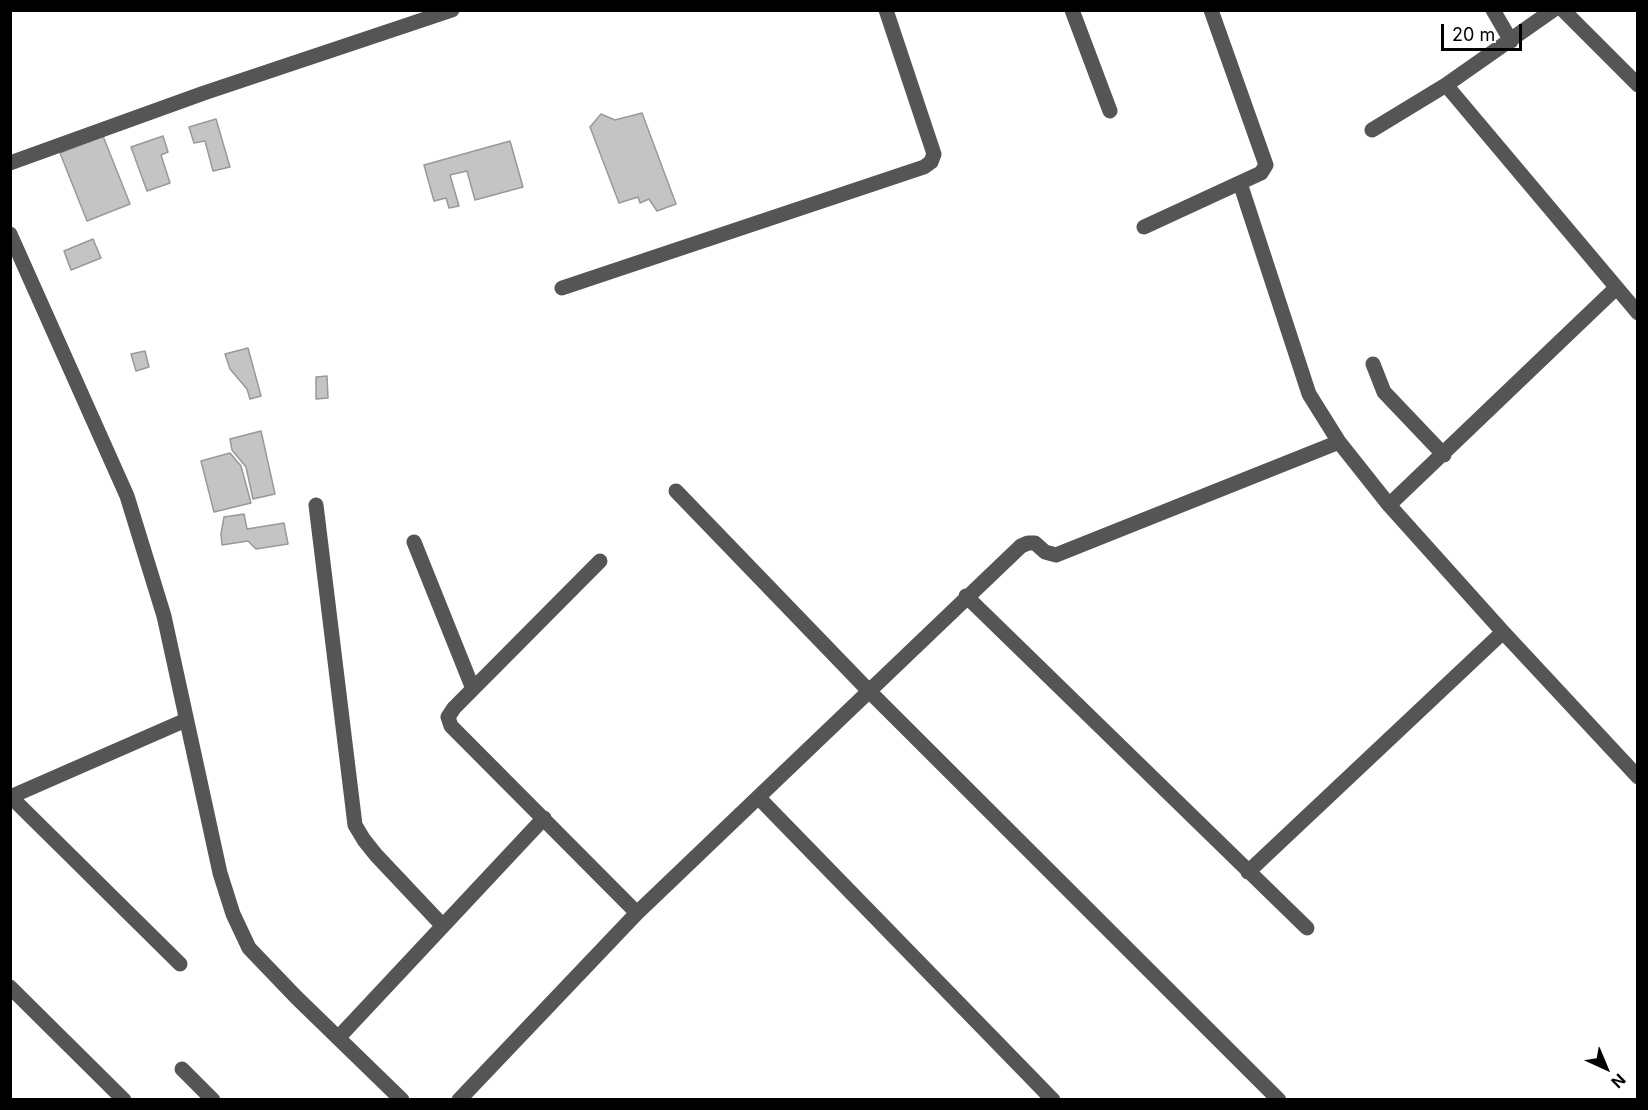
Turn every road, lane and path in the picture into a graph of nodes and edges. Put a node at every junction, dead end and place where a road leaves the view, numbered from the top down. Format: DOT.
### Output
graph roads {
  1 [pos="452,10"];
  2 [pos="886,10"];
  3 [pos="1072,10"];
  4 [pos="1211,10"];
  5 [pos="1493,10"];
  6 [pos="1553,10"];
  7 [pos="1563,10"];
  8 [pos="1511,41"];
  9 [pos="1638,85"];
  10 [pos="1446,86"];
  11 [pos="1110,111"];
  12 [pos="1372,129"];
  13 [pos="10,163"];
  14 [pos="1240,183"];
  15 [pos="1144,227"];
  16 [pos="10,234"];
  17 [pos="562,288"];
  18 [pos="1615,289"];
  19 [pos="1638,313"];
  20 [pos="1373,364"];
  21 [pos="1339,442"];
  22 [pos="1444,454"];
  23 [pos="676,491"];
  24 [pos="316,505"];
  25 [pos="1389,505"];
  26 [pos="414,542"];
  27 [pos="600,561"];
  28 [pos="966,596"];
  29 [pos="1503,632"];
  30 [pos="473,689"];
  31 [pos="868,690"];
  32 [pos="186,720"];
  33 [pos="1638,777"];
  34 [pos="11,797"];
  35 [pos="758,797"];
  36 [pos="544,818"];
  37 [pos="1248,872"];
  38 [pos="637,913"];
  39 [pos="443,926"];
  40 [pos="1307,928"];
  41 [pos="180,964"];
  42 [pos="10,987"];
  43 [pos="338,1038"];
  44 [pos="182,1069"];
  45 [pos="124,1100"];
  46 [pos="213,1100"];
  47 [pos="402,1100"];
  48 [pos="459,1100"];
  49 [pos="1053,1100"];
  50 [pos="1279,1100"];
  1 -- 13 [label="street"];
  2 -- 17 [label="street"];
  3 -- 11 [label="street"];
  4 -- 14 [label="street"];
  5 -- 8 [label="street"];
  6 -- 8 [label="street"];
  7 -- 9 [label="street"];
  8 -- 10 [label="street"];
  10 -- 12 [label="street"];
  10 -- 18 [label="street"];
  14 -- 15 [label="street"];
  14 -- 21 [label="street"];
  16 -- 32 [label="street"];
  18 -- 19 [label="street"];
  18 -- 22 [label="street"];
  20 -- 22 [label="street"];
  21 -- 25 [label="street"];
  21 -- 28 [label="street"];
  22 -- 25 [label="street"];
  23 -- 31 [label="street"];
  24 -- 39 [label="street"];
  25 -- 29 [label="street"];
  26 -- 30 [label="street"];
  27 -- 30 [label="street"];
  28 -- 31 [label="street"];
  28 -- 37 [label="street"];
  29 -- 33 [label="street"];
  29 -- 37 [label="street"];
  30 -- 36 [label="street"];
  31 -- 35 [label="street"];
  31 -- 50 [label="street"];
  32 -- 34 [label="street"];
  32 -- 43 [label="street"];
  34 -- 41 [label="street"];
  35 -- 38 [label="street"];
  35 -- 49 [label="street"];
  36 -- 38 [label="street"];
  36 -- 39 [label="street"];
  37 -- 40 [label="street"];
  38 -- 48 [label="street"];
  39 -- 43 [label="street"];
  42 -- 45 [label="street"];
  43 -- 47 [label="street"];
  44 -- 46 [label="street"];
}
